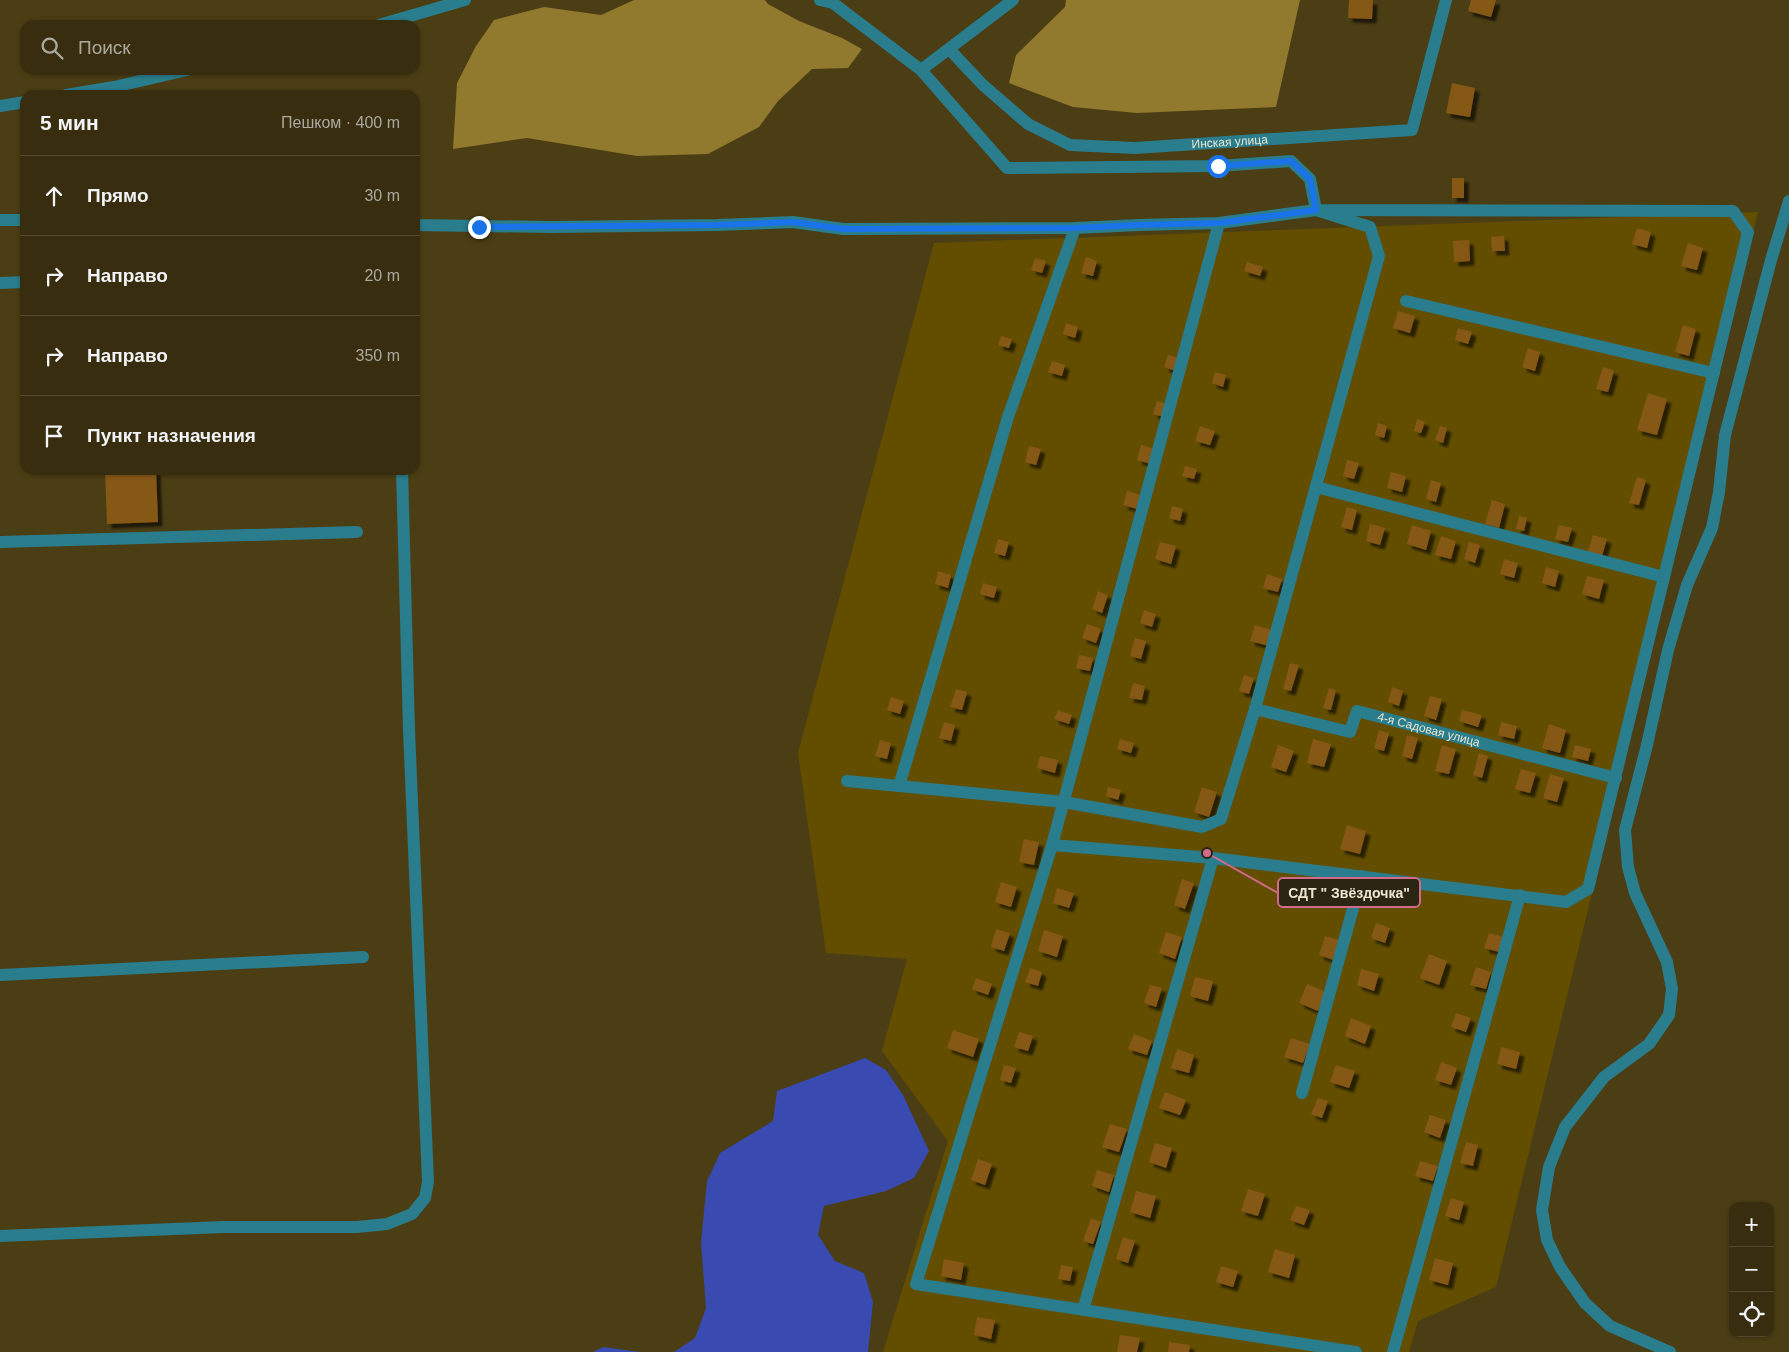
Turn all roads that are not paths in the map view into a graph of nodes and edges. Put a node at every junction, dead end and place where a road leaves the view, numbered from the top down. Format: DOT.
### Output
graph roads {
  1 [pos="465,0"];
  2 [pos="820,0"];
  3 [pos="1013,0"];
  4 [pos="1446,0"];
  5 [pos="396,20"];
  6 [pos="949,48"];
  7 [pos="921,70"];
  8 [pos="166,75"];
  9 [pos="96,90"];
  10 [pos="20,103"];
  11 [pos="0,106"];
  12 [pos="1789,201"];
  13 [pos="1316,210"];
  14 [pos="0,220"];
  15 [pos="20,220"];
  16 [pos="1219,223"];
  17 [pos="420,225"];
  18 [pos="1075,228"];
  19 [pos="20,282"];
  20 [pos="0,283"];
  21 [pos="1406,301"];
  22 [pos="1714,373"];
  23 [pos="402,475"];
  24 [pos="1316,487"];
  25 [pos="356,532"];
  26 [pos="0,542"];
  27 [pos="1664,577"];
  28 [pos="1255,709"];
  29 [pos="1616,778"];
  30 [pos="847,780"];
  31 [pos="899,786"];
  32 [pos="1064,802"];
  33 [pos="1052,844"];
  34 [pos="1213,858"];
  35 [pos="1362,876"];
  36 [pos="1520,895"];
  37 [pos="363,956"];
  38 [pos="0,975"];
  39 [pos="1302,1093"];
  40 [pos="0,1236"];
  41 [pos="1083,1310"];
  42 [pos="1356,1352"];
  43 [pos="1393,1352"];
  44 [pos="1670,1352"];
  1 -- 5 [label="street"];
  2 -- 7 [label="street"];
  3 -- 6 [label="street"];
  4 -- 6 [label="street, Инская улица"];
  6 -- 7 [label="street"];
  7 -- 13 [label="street"];
  8 -- 9 [label="street"];
  10 -- 11 [label="street"];
  12 -- 44 [label="street"];
  13 -- 16 [label="street"];
  13 -- 22 [label="street"];
  13 -- 24 [label="street"];
  14 -- 15 [label="street"];
  16 -- 18 [label="street"];
  16 -- 32 [label="street"];
  17 -- 18 [label="street"];
  18 -- 31 [label="street"];
  19 -- 20 [label="street"];
  21 -- 22 [label="street"];
  22 -- 27 [label="street"];
  23 -- 40 [label="street"];
  24 -- 27 [label="street"];
  24 -- 28 [label="street"];
  25 -- 26 [label="street"];
  27 -- 29 [label="street"];
  28 -- 29 [label="street, 4-я Садовая улица"];
  28 -- 32 [label="street"];
  29 -- 36 [label="street"];
  30 -- 31 [label="street"];
  31 -- 32 [label="street"];
  32 -- 33 [label="street"];
  33 -- 34 [label="street"];
  33 -- 41 [label="street"];
  34 -- 35 [label="street"];
  34 -- 41 [label="street"];
  35 -- 36 [label="street"];
  35 -- 39 [label="street"];
  36 -- 43 [label="street"];
  37 -- 38 [label="street"];
  41 -- 42 [label="street"];
}
